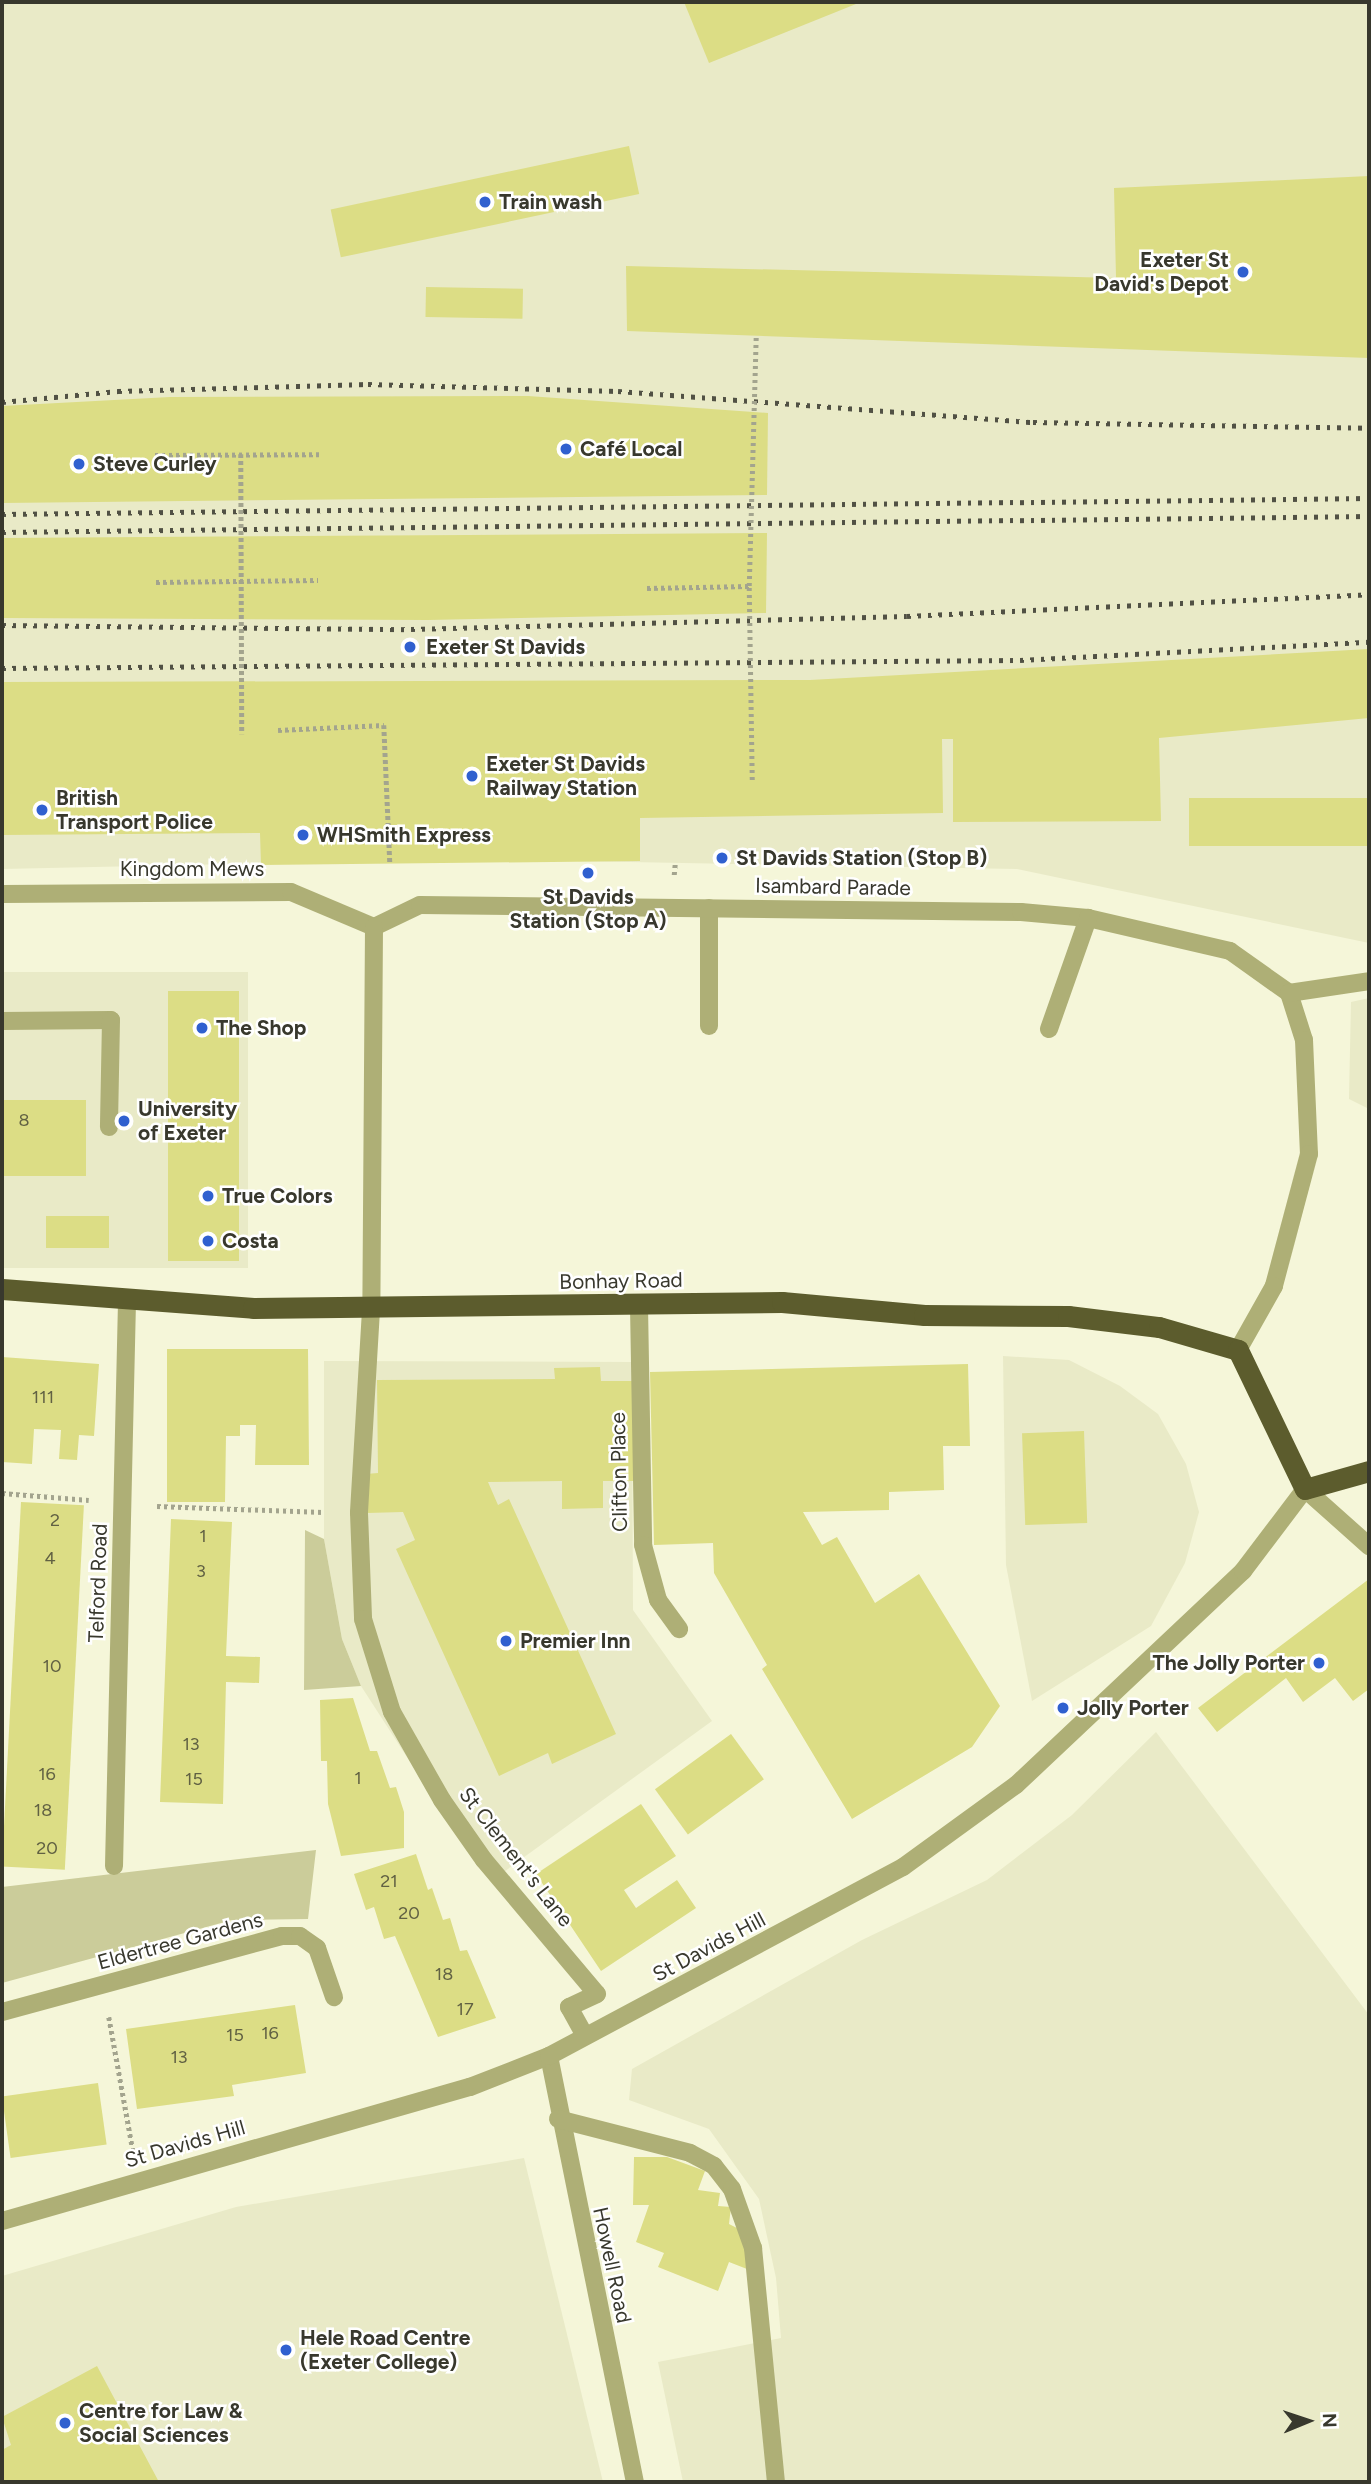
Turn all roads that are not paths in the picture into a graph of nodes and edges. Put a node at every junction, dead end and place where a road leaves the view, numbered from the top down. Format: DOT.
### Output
graph roads {
  1 [pos="2,894"];
  2 [pos="709,908"];
  3 [pos="1088,918"];
  4 [pos="374,927"];
  5 [pos="1369,981"];
  6 [pos="1289,993"];
  7 [pos="2,1021"];
  8 [pos="709,1026"];
  9 [pos="1049,1029"];
  10 [pos="109,1127"];
  11 [pos="2,1289"];
  12 [pos="127,1302"];
  13 [pos="639,1306"];
  14 [pos="371,1310"];
  15 [pos="1238,1350"];
  16 [pos="1369,1471"];
  17 [pos="1305,1489"];
  18 [pos="1369,1546"];
  19 [pos="678,1629"];
  20 [pos="114,1866"];
  21 [pos="334,1997"];
  22 [pos="2,2012"];
  23 [pos="585,2036"];
  24 [pos="549,2056"];
  25 [pos="558,2119"];
  26 [pos="2,2221"];
  27 [pos="635,2482"];
  28 [pos="776,2482"];
  1 -- 4 [label="street, Kingdom Mews"];
  2 -- 3 [label="street, Isambard Parade"];
  2 -- 4 [label="street, Isambard Parade"];
  2 -- 8 [label="street"];
  3 -- 6 [label="street, Isambard Parade"];
  3 -- 9 [label="street"];
  4 -- 14 [label="street"];
  5 -- 6 [label="street"];
  6 -- 15 [label="street"];
  7 -- 10 [label="street"];
  11 -- 12 [label="highway, Bonhay Road"];
  12 -- 14 [label="highway, Bonhay Road"];
  12 -- 20 [label="street, Telford Road"];
  13 -- 14 [label="highway, Bonhay Road"];
  13 -- 15 [label="highway, Bonhay Road"];
  13 -- 19 [label="street, Clifton Place"];
  14 -- 23 [label="street, St Clement's Lane"];
  15 -- 17 [label="highway"];
  16 -- 17 [label="highway"];
  17 -- 18 [label="street"];
  17 -- 23 [label="street, St Davids Hill"];
  21 -- 22 [label="street, Eldertree Gardens"];
  23 -- 24 [label="street, St Davids Hill"];
  24 -- 25 [label="street, Howell Road"];
  24 -- 26 [label="street, St Davids Hill"];
  25 -- 27 [label="street, Howell Road"];
  25 -- 28 [label="street"];
}
